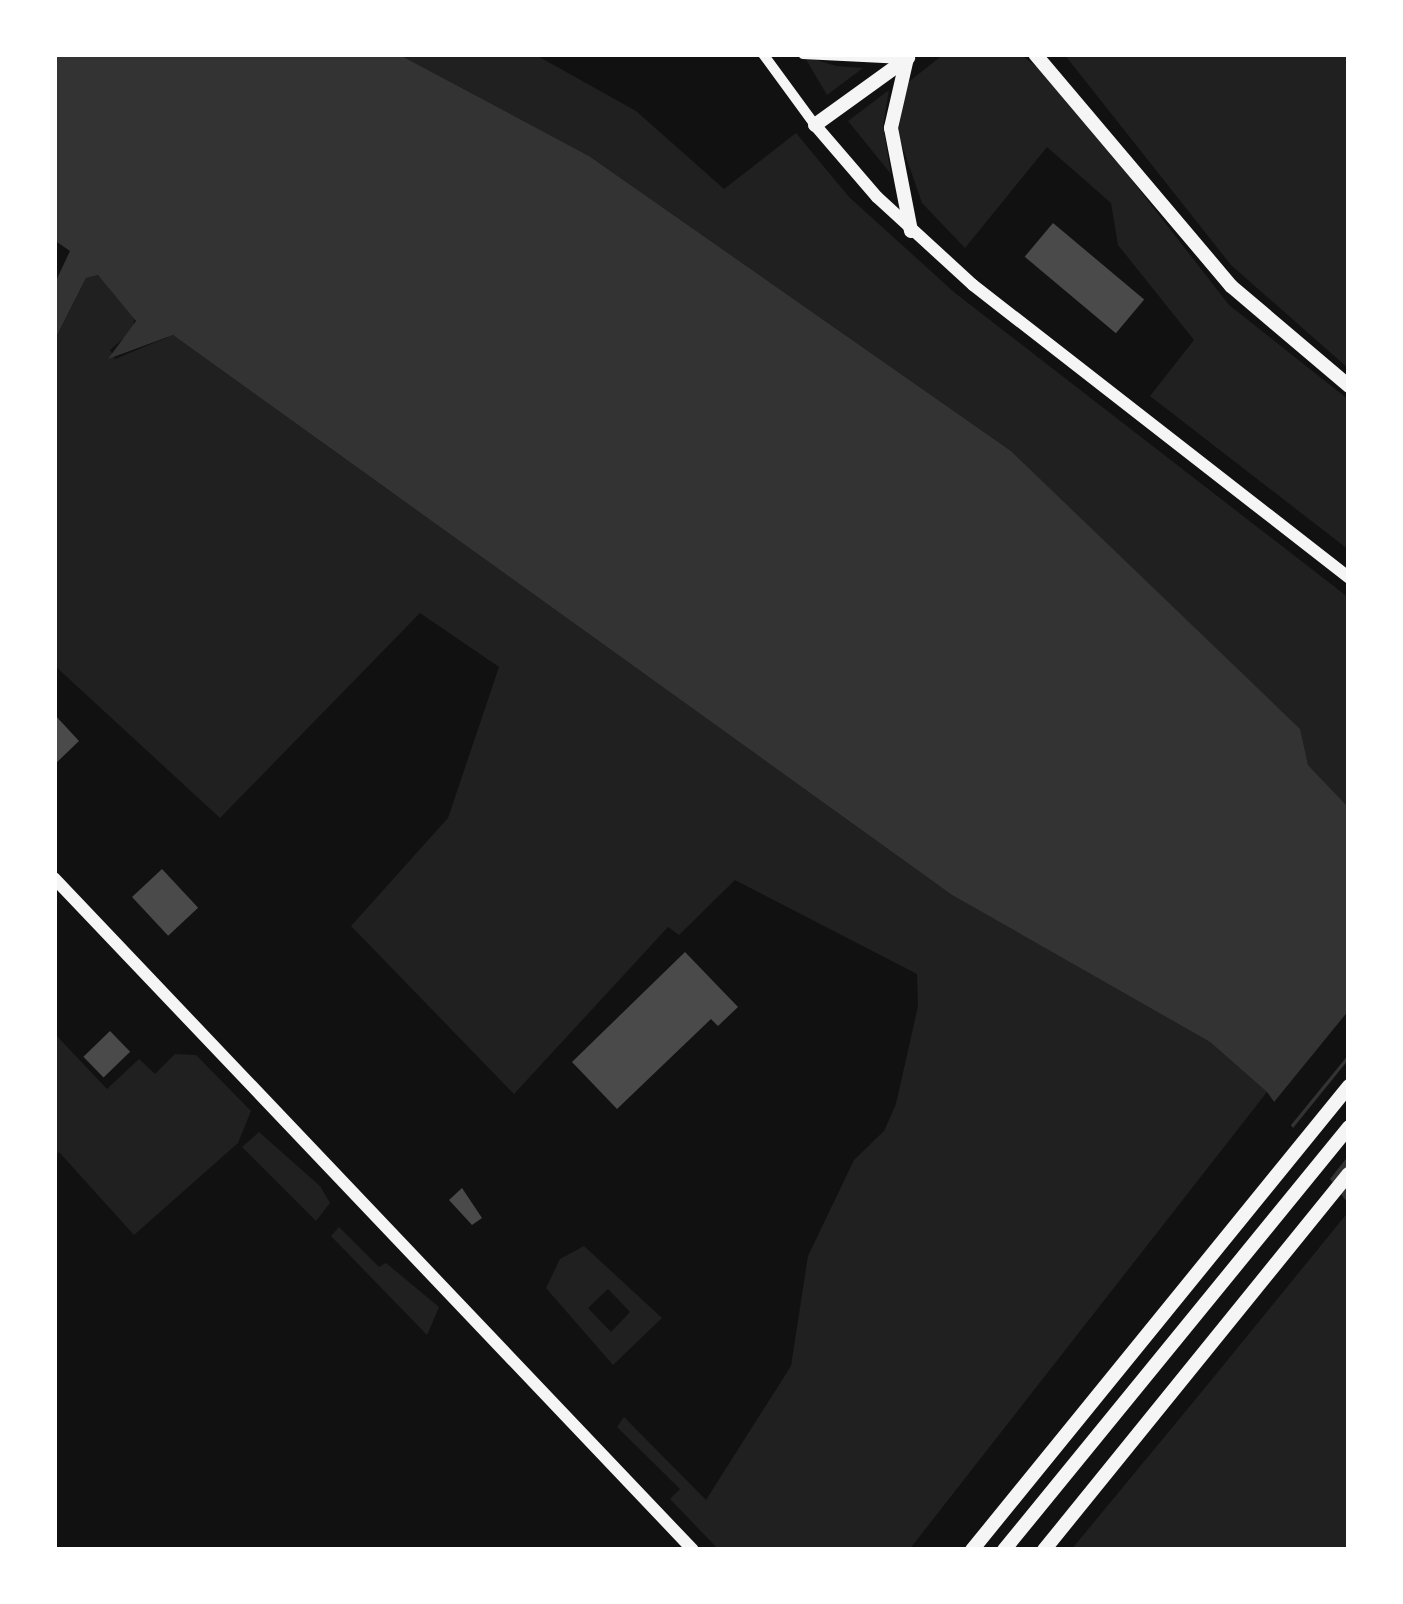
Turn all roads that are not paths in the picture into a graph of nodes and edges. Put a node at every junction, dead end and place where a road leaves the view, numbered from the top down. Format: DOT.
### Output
graph roads {
  1 [pos="763,54"];
  2 [pos="802,54"];
  3 [pos="1035,54"];
  4 [pos="911,56"];
  5 [pos="814,125"];
  6 [pos="911,231"];
  7 [pos="1349,386"];
  8 [pos="1349,578"];
  9 [pos="54,878"];
  10 [pos="1349,1087"];
  11 [pos="1349,1127"];
  12 [pos="1349,1174"];
  13 [pos="693,1550"];
  14 [pos="972,1550"];
  15 [pos="1004,1550"];
  16 [pos="1044,1550"];
  1 -- 5 [label="main road"];
  2 -- 4 [label="main road"];
  3 -- 7 [label="highway"];
  4 -- 5 [label="highway"];
  4 -- 6 [label="highway"];
  5 -- 6 [label="main road"];
  6 -- 8 [label="main road"];
  9 -- 13 [label="main road"];
  10 -- 14 [label="highway"];
  11 -- 15 [label="highway"];
  12 -- 16 [label="highway"];
}
